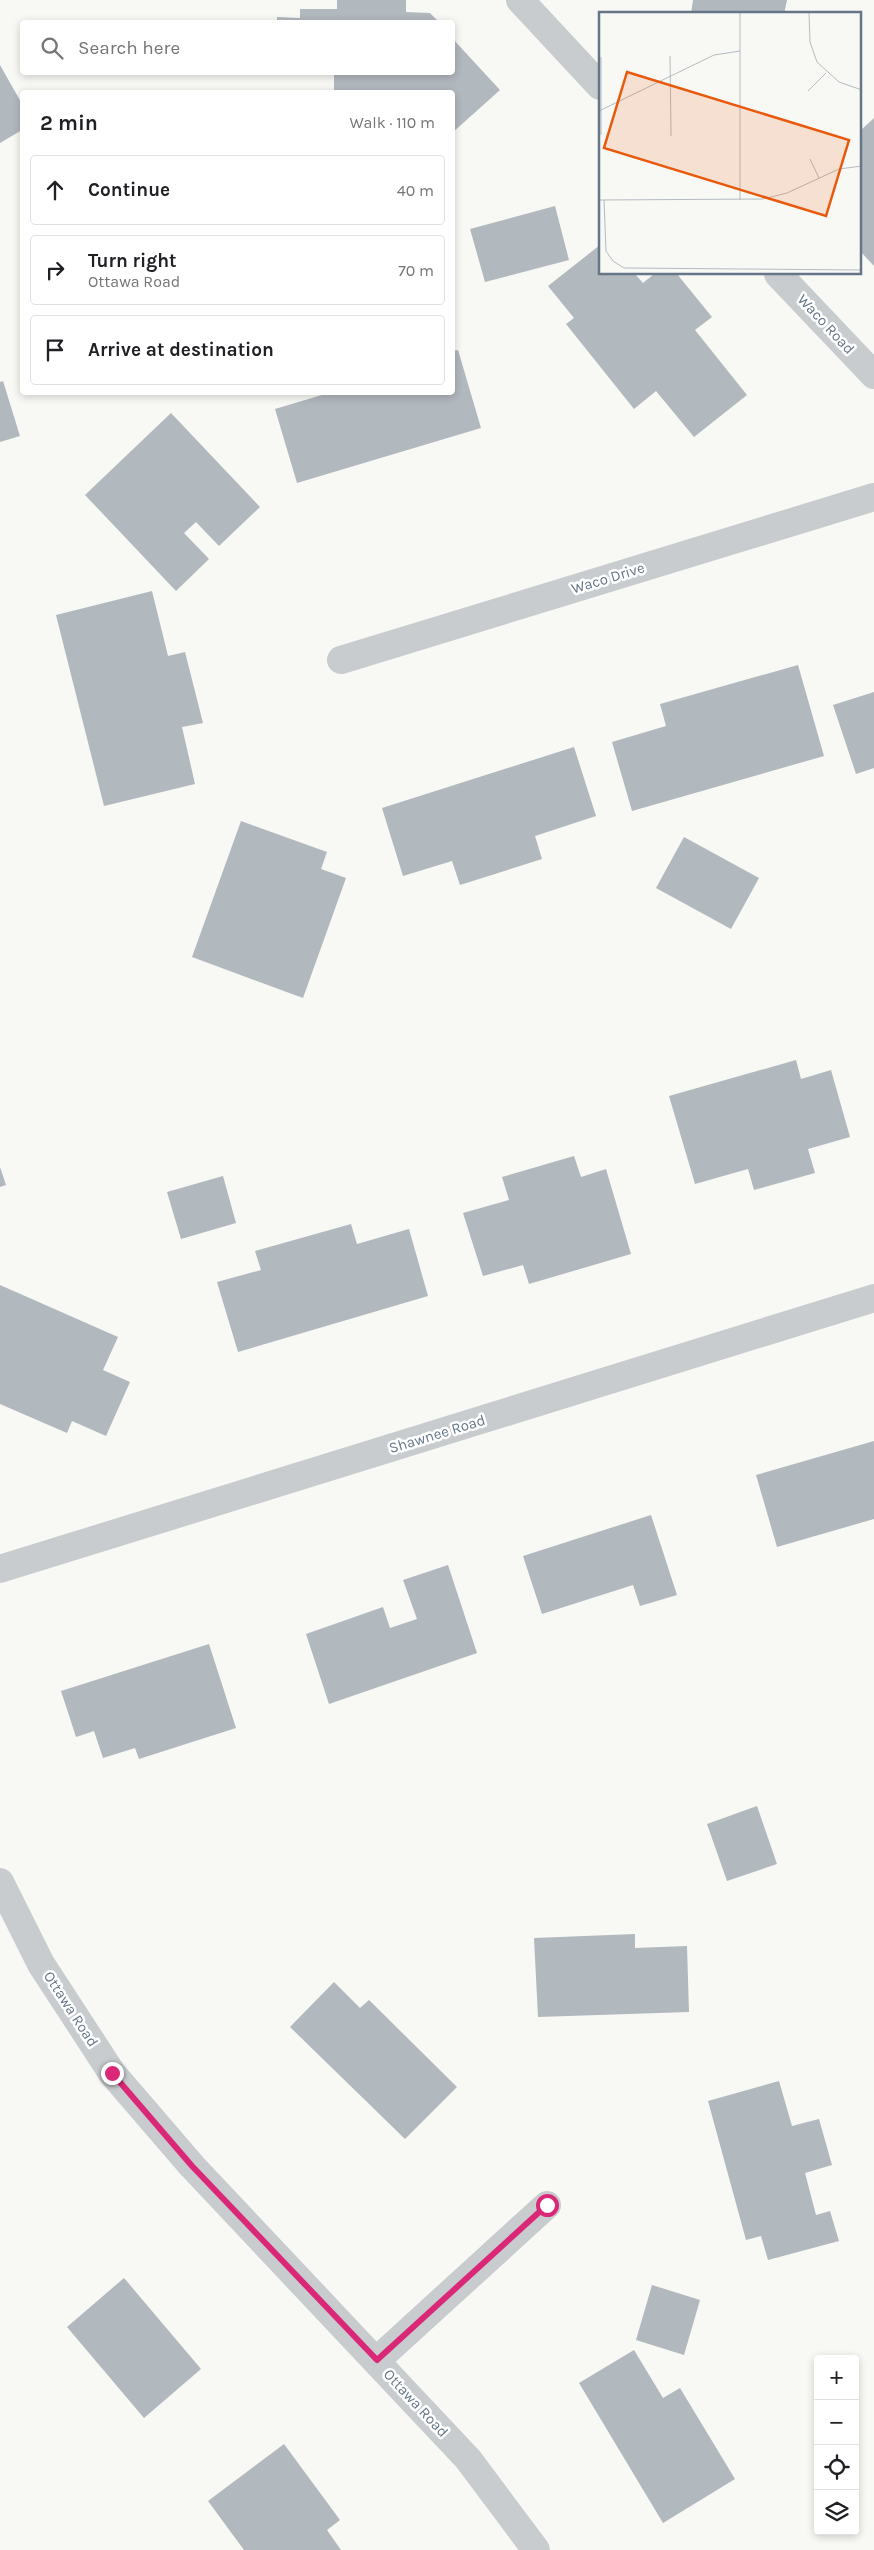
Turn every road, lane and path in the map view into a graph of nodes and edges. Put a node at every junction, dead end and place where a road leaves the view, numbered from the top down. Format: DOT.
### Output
graph roads {
  1 [pos="520,0"];
  2 [pos="599,85"];
  3 [pos="779,275"];
  4 [pos="874,374"];
  5 [pos="874,497"];
  6 [pos="341,660"];
  7 [pos="874,1298"];
  8 [pos="0,1568"];
  9 [pos="0,1882"];
  10 [pos="547,2205"];
  11 [pos="377,2360"];
  12 [pos="536,2550"];
  1 -- 2 [label="street"];
  3 -- 4 [label="street, Waco Road"];
  5 -- 6 [label="street, Waco Drive"];
  7 -- 8 [label="street, Shawnee Road"];
  9 -- 11 [label="street, Ottawa Road"];
  10 -- 11 [label="street"];
  11 -- 12 [label="street, Ottawa Road"];
}
